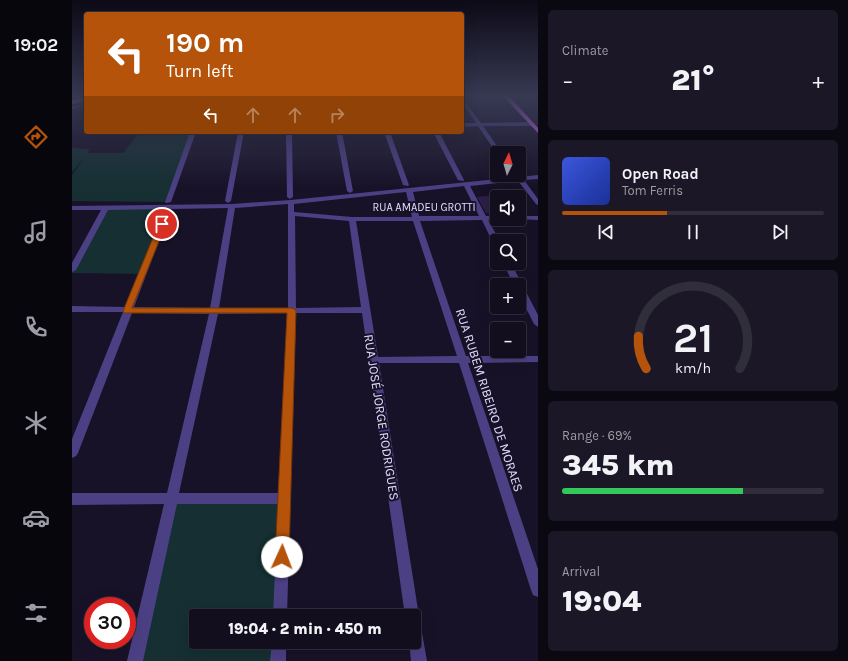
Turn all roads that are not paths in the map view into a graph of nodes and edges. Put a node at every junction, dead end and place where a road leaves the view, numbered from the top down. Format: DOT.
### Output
graph roads {
  1 [pos="481,127"];
  2 [pos="192,134"];
  3 [pos="241,134"];
  4 [pos="290,134"];
  5 [pos="339,134"];
  6 [pos="388,134"];
  7 [pos="437,134"];
  8 [pos="494,146"];
  9 [pos="538,172"];
  10 [pos="526,175"];
  11 [pos="526,176"];
  12 [pos="538,177"];
  13 [pos="490,178"];
  14 [pos="490,179"];
  15 [pos="464,182"];
  16 [pos="524,182"];
  17 [pos="407,188"];
  18 [pos="350,191"];
  19 [pos="291,200"];
  20 [pos="72,202"];
  21 [pos="538,203"];
  22 [pos="230,204"];
  23 [pos="167,205"];
  24 [pos="72,208"];
  25 [pos="104,208"];
  26 [pos="292,214"];
  27 [pos="416,218"];
  28 [pos="484,218"];
  29 [pos="490,218"];
  30 [pos="526,218"];
  31 [pos="538,218"];
  32 [pos="352,219"];
  33 [pos="492,234"];
  34 [pos="72,270"];
  35 [pos="526,300"];
  36 [pos="72,309"];
  37 [pos="292,310"];
  38 [pos="364,310"];
  39 [pos="127,311"];
  40 [pos="214,312"];
  41 [pos="538,324"];
  42 [pos="538,359"];
  43 [pos="374,360"];
  44 [pos="462,360"];
  45 [pos="72,453"];
  46 [pos="284,498"];
  47 [pos="72,499"];
  48 [pos="170,499"];
  49 [pos="538,590"];
  50 [pos="280,609"];
  51 [pos="411,609"];
  52 [pos="279,649"];
  53 [pos="417,649"];
  54 [pos="135,661"];
  55 [pos="278,661"];
  56 [pos="419,661"];
  1 -- 8 [label="street"];
  2 -- 23 [label="street"];
  3 -- 22 [label="street"];
  4 -- 19 [label="street"];
  5 -- 18 [label="street"];
  6 -- 17 [label="street, RUA RUBEM RIBEIRO DE MORAES"];
  7 -- 15 [label="street"];
  9 -- 10 [label="street"];
  11 -- 12 [label="street"];
  13 -- 15 [label="street"];
  14 -- 15 [label="street"];
  15 -- 17 [label="street"];
  15 -- 28 [label="street"];
  16 -- 21 [label="street"];
  17 -- 18 [label="street"];
  17 -- 19 [label="street"];
  17 -- 27 [label="street, RUA RUBEM RIBEIRO DE MORAES"];
  18 -- 19 [label="street"];
  19 -- 22 [label="street"];
  19 -- 26 [label="street"];
  20 -- 23 [label="street"];
  22 -- 23 [label="street"];
  22 -- 40 [label="street"];
  23 -- 25 [label="street"];
  23 -- 39 [label="street"];
  24 -- 25 [label="street"];
  25 -- 34 [label="street"];
  26 -- 32 [label="street, RUA AMADEU GROTTI"];
  26 -- 37 [label="street"];
  27 -- 28 [label="street, RUA AMADEU GROTTI"];
  27 -- 32 [label="street, RUA AMADEU GROTTI"];
  27 -- 44 [label="street, RUA RUBEM RIBEIRO DE MORAES"];
  28 -- 29 [label="street, RUA AMADEU GROTTI"];
  28 -- 33 [label="street"];
  30 -- 31 [label="street"];
  32 -- 38 [label="street, RUA JOSÉ JORGE RODRIGUES"];
  35 -- 41 [label="street"];
  36 -- 39 [label="street"];
  37 -- 38 [label="street"];
  37 -- 40 [label="street"];
  37 -- 46 [label="street"];
  38 -- 43 [label="street, RUA JOSÉ JORGE RODRIGUES"];
  39 -- 40 [label="street"];
  39 -- 45 [label="street"];
  40 -- 48 [label="street"];
  42 -- 44 [label="street"];
  43 -- 44 [label="street"];
  43 -- 51 [label="street, RUA JOSÉ JORGE RODRIGUES"];
  44 -- 49 [label="street, RUA RUBEM RIBEIRO DE MORAES"];
  46 -- 48 [label="street"];
  46 -- 50 [label="street"];
  47 -- 48 [label="street"];
  48 -- 54 [label="street"];
  52 -- 55 [label="street"];
  53 -- 56 [label="street"];
}
